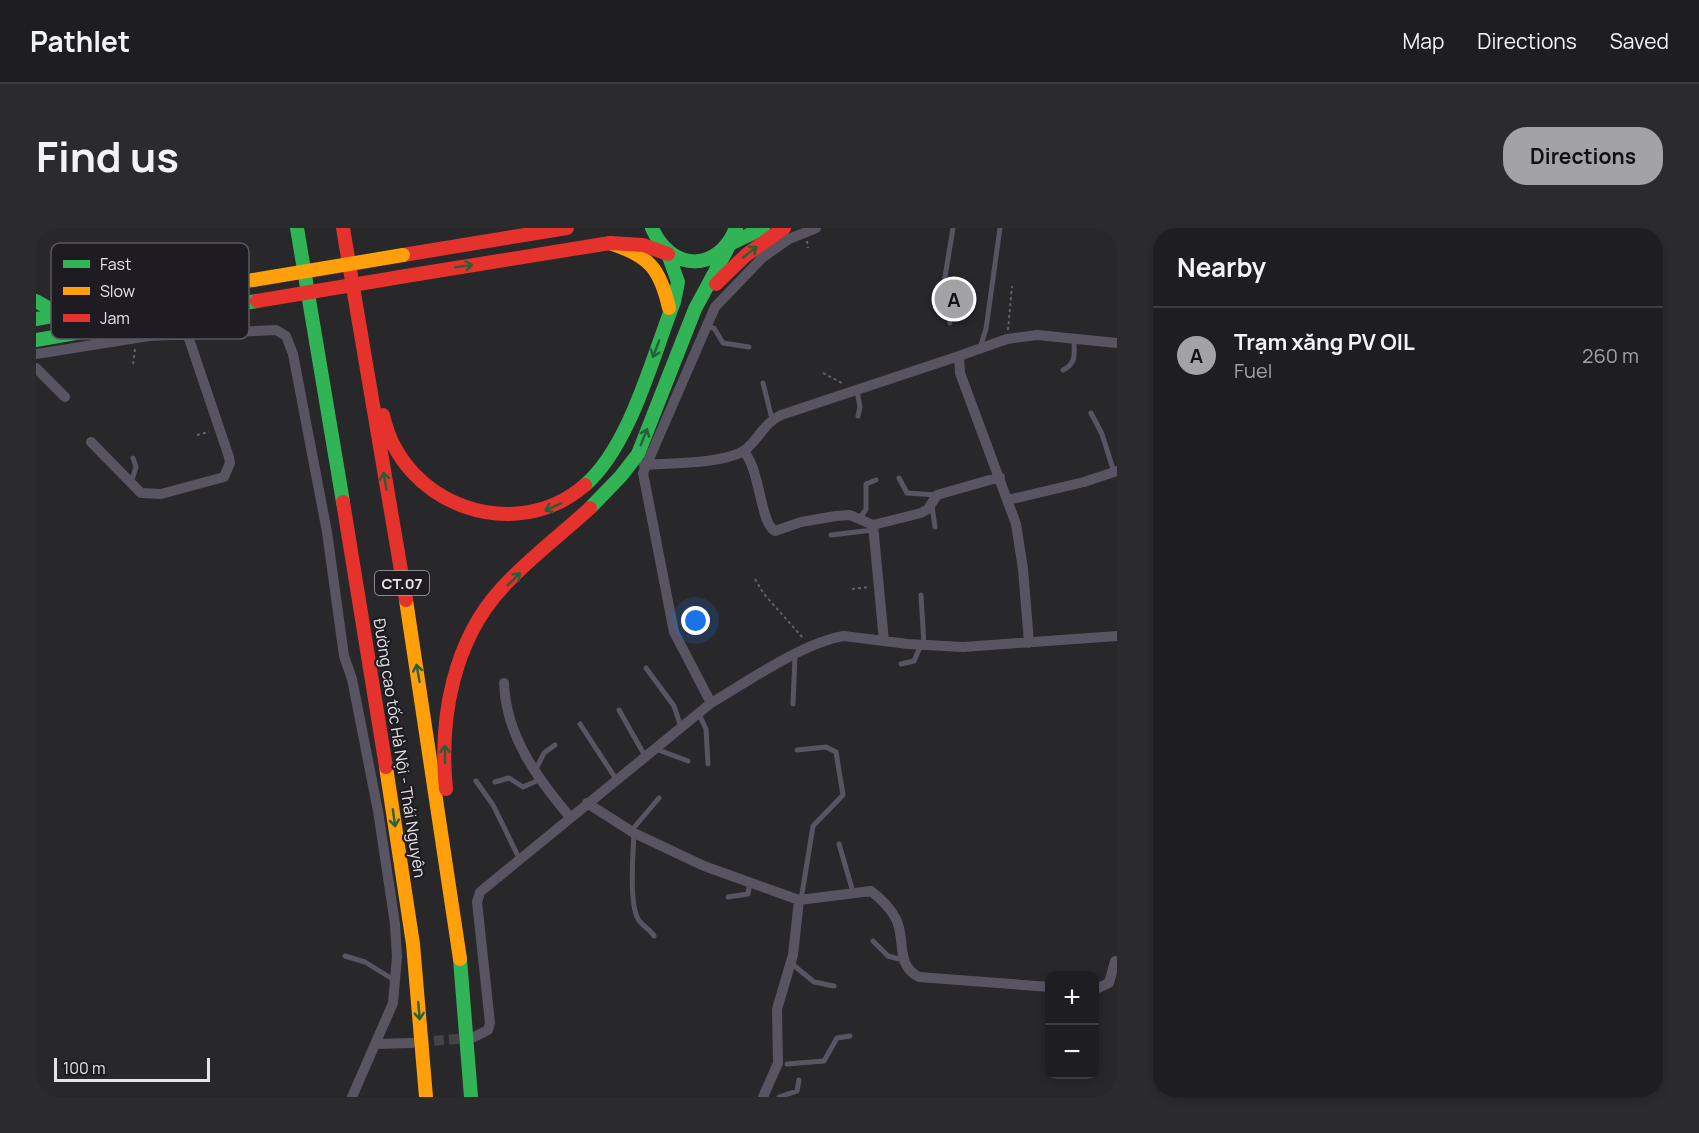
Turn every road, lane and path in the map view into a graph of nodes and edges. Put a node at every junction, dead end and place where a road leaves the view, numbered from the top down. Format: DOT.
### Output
graph roads {
  1 [pos="287,228"];
  2 [pos="297,228"];
  3 [pos="343,228"];
  4 [pos="352,228"];
  5 [pos="567,228"];
  6 [pos="652,228"];
  7 [pos="736,228"];
  8 [pos="763,228"];
  9 [pos="784,228"];
  10 [pos="816,228"];
  11 [pos="953,228"];
  12 [pos="1000,228"];
  13 [pos="610,243"];
  14 [pos="730,244"];
  15 [pos="668,254"];
  16 [pos="249,281"];
  17 [pos="1012,286"];
  18 [pos="36,301"];
  19 [pos="249,303"];
  20 [pos="51,309"];
  21 [pos="695,309"];
  22 [pos="670,313"];
  23 [pos="51,316"];
  24 [pos="36,319"];
  25 [pos="950,323"];
  26 [pos="705,327"];
  27 [pos="249,332"];
  28 [pos="51,337"];
  29 [pos="1074,338"];
  30 [pos="128,339"];
  31 [pos="134,339"];
  32 [pos="189,339"];
  33 [pos="1007,339"];
  34 [pos="36,340"];
  35 [pos="1117,343"];
  36 [pos="749,347"];
  37 [pos="980,348"];
  38 [pos="36,354"];
  39 [pos="958,356"];
  40 [pos="133,364"];
  41 [pos="36,368"];
  42 [pos="1063,370"];
  43 [pos="824,373"];
  44 [pos="764,383"];
  45 [pos="855,392"];
  46 [pos="65,397"];
  47 [pos="1091,413"];
  48 [pos="858,416"];
  49 [pos="772,419"];
  50 [pos="90,442"];
  51 [pos="743,451"];
  52 [pos="133,458"];
  53 [pos="644,465"];
  54 [pos="1116,471"];
  55 [pos="1000,477"];
  56 [pos="899,478"];
  57 [pos="876,480"];
  58 [pos="131,485"];
  59 [pos="934,499"];
  60 [pos="1008,500"];
  61 [pos="860,518"];
  62 [pos="873,527"];
  63 [pos="934,527"];
  64 [pos="831,535"];
  65 [pos="755,579"];
  66 [pos="879,586"];
  67 [pos="852,589"];
  68 [pos="921,595"];
  69 [pos="1117,636"];
  70 [pos="884,641"];
  71 [pos="1029,643"];
  72 [pos="922,645"];
  73 [pos="808,649"];
  74 [pos="795,655"];
  75 [pos="902,664"];
  76 [pos="646,668"];
  77 [pos="372,673"];
  78 [pos="504,683"];
  79 [pos="711,703"];
  80 [pos="794,704"];
  81 [pos="619,710"];
  82 [pos="699,712"];
  83 [pos="580,724"];
  84 [pos="681,727"];
  85 [pos="555,745"];
  86 [pos="655,748"];
  87 [pos="797,750"];
  88 [pos="645,756"];
  89 [pos="688,761"];
  90 [pos="708,764"];
  91 [pos="537,776"];
  92 [pos="616,779"];
  93 [pos="476,781"];
  94 [pos="495,782"];
  95 [pos="659,798"];
  96 [pos="587,803"];
  97 [pos="570,817"];
  98 [pos="632,832"];
  99 [pos="839,844"];
  100 [pos="519,858"];
  101 [pos="750,881"];
  102 [pos="853,892"];
  103 [pos="728,897"];
  104 [pos="800,900"];
  105 [pos="654,936"];
  106 [pos="458,938"];
  107 [pos="873,941"];
  108 [pos="345,956"];
  109 [pos="904,960"];
  110 [pos="1115,961"];
  111 [pos="791,963"];
  112 [pos="396,981"];
  113 [pos="834,986"];
  114 [pos="1045,987"];
  115 [pos="1099,988"];
  116 [pos="850,1036"];
  117 [pos="474,1037"];
  118 [pos="412,1043"];
  119 [pos="376,1044"];
  120 [pos="783,1064"];
  121 [pos="799,1080"];
  122 [pos="352,1097"];
  123 [pos="426,1097"];
  124 [pos="471,1097"];
  125 [pos="763,1097"];
  126 [pos="779,1097"];
  1 -- 77 [label="main road"];
  2 -- 77 [label="main road, Đường cao tốc Hà Nội - Thái Nguyên / CT.07"];
  106 -- 3 [label="main road, Đường cao tốc Hà Nội - Thái Nguyên / CT.07, one-way"];
  22 -- 4 [label="main road, one-way"];
  5 -- 16 [label="main road, bridge"];
  6 -- 15 [label="main road"];
  7 -- 14 [label="main road"];
  8 -- 14 [label="main road"];
  21 -- 9 [label="main road, one-way"];
  10 -- 26 [label="street"];
  11 -- 25 [label="lane"];
  12 -- 37 [label="lane"];
  13 -- 15 [label="main road"];
  19 -- 13 [label="main road, one-way, bridge"];
  13 -- 22 [label="main road"];
  14 -- 15 [label="main road"];
  14 -- 21 [label="main road"];
  15 -- 22 [label="main road"];
  17 -- 33 [label="path"];
  18 -- 20 [label="main road"];
  106 -- 21 [label="main road, one-way"];
  23 -- 24 [label="main road"];
  26 -- 36 [label="lane"];
  26 -- 53 [label="street"];
  27 -- 112 [label="street"];
  34 -- 28 [label="main road, one-way, bridge"];
  29 -- 33 [label="street"];
  29 -- 35 [label="street"];
  29 -- 42 [label="lane"];
  30 -- 38 [label="street"];
  31 -- 40 [label="path"];
  32 -- 58 [label="street"];
  33 -- 37 [label="street"];
  37 -- 39 [label="street"];
  39 -- 45 [label="street"];
  39 -- 55 [label="street"];
  41 -- 46 [label="street"];
  43 -- 45 [label="path"];
  44 -- 49 [label="lane"];
  45 -- 48 [label="lane"];
  45 -- 49 [label="street"];
  47 -- 54 [label="lane"];
  49 -- 51 [label="street"];
  50 -- 58 [label="street"];
  51 -- 53 [label="street"];
  51 -- 61 [label="street"];
  52 -- 58 [label="lane"];
  53 -- 79 [label="street"];
  54 -- 60 [label="street"];
  55 -- 59 [label="street"];
  55 -- 60 [label="street"];
  56 -- 59 [label="lane"];
  57 -- 61 [label="lane"];
  59 -- 62 [label="street"];
  59 -- 63 [label="lane"];
  60 -- 71 [label="street"];
  61 -- 62 [label="street"];
  62 -- 64 [label="lane"];
  62 -- 66 [label="street"];
  65 -- 73 [label="path"];
  66 -- 67 [label="path"];
  66 -- 70 [label="street"];
  68 -- 72 [label="lane"];
  69 -- 71 [label="street"];
  70 -- 72 [label="street"];
  70 -- 73 [label="street"];
  71 -- 72 [label="street"];
  72 -- 75 [label="lane"];
  73 -- 74 [label="street"];
  74 -- 79 [label="street"];
  74 -- 80 [label="lane"];
  76 -- 84 [label="lane"];
  77 -- 123 [label="main road, Đường cao tốc Hà Nội - Thái Nguyên / CT.07, one-way"];
  78 -- 91 [label="street"];
  79 -- 82 [label="street"];
  81 -- 88 [label="lane"];
  82 -- 84 [label="street"];
  82 -- 90 [label="lane"];
  83 -- 92 [label="lane"];
  84 -- 86 [label="street"];
  85 -- 91 [label="lane"];
  86 -- 88 [label="street"];
  86 -- 89 [label="lane"];
  87 -- 104 [label="lane"];
  88 -- 92 [label="street"];
  91 -- 94 [label="lane"];
  91 -- 97 [label="street"];
  92 -- 96 [label="street"];
  93 -- 100 [label="lane"];
  95 -- 98 [label="lane"];
  96 -- 97 [label="street"];
  96 -- 98 [label="street"];
  97 -- 100 [label="street"];
  98 -- 101 [label="street"];
  98 -- 105 [label="lane"];
  99 -- 102 [label="lane"];
  100 -- 117 [label="street"];
  101 -- 103 [label="lane"];
  101 -- 104 [label="street"];
  102 -- 104 [label="street"];
  102 -- 109 [label="street"];
  104 -- 111 [label="street"];
  106 -- 124 [label="main road, Đường cao tốc Hà Nội - Thái Nguyên / CT.07"];
  107 -- 109 [label="lane"];
  108 -- 112 [label="lane"];
  109 -- 114 [label="street"];
  110 -- 115 [label="street"];
  111 -- 113 [label="lane"];
  111 -- 120 [label="street"];
  112 -- 119 [label="street"];
  116 -- 120 [label="lane"];
  118 -- 119 [label="street"];
  119 -- 122 [label="street"];
  120 -- 125 [label="street"];
  121 -- 126 [label="lane"];
}
